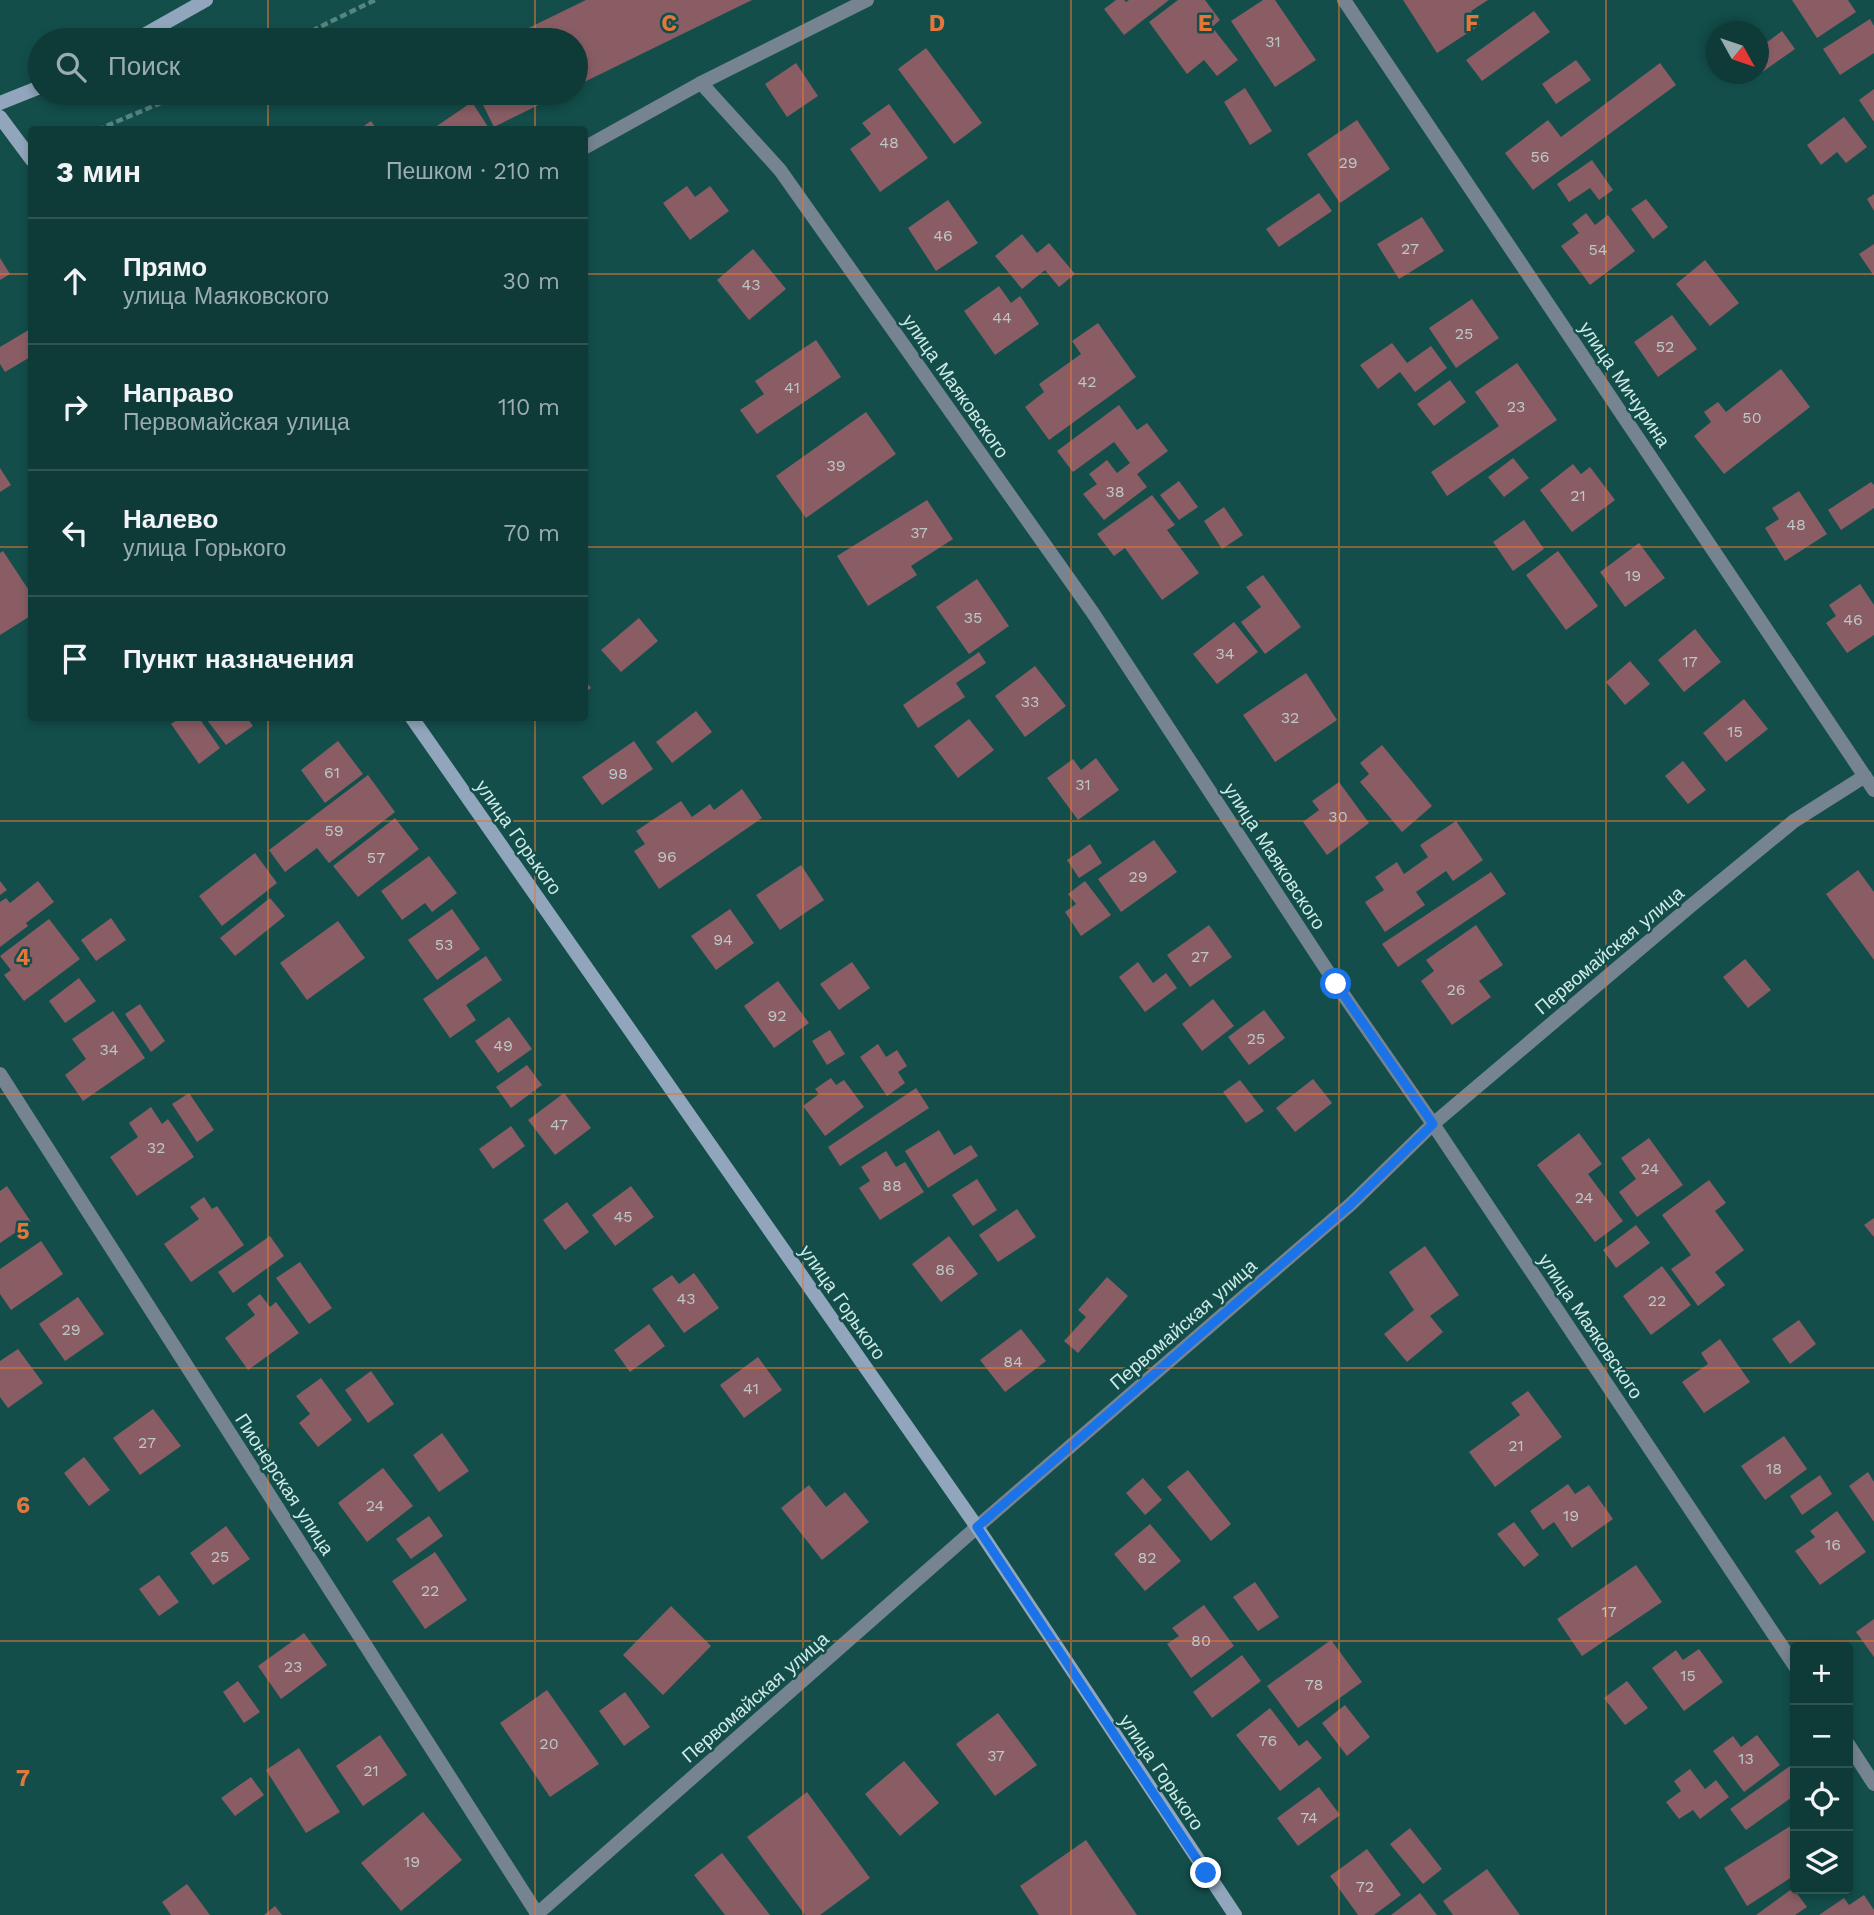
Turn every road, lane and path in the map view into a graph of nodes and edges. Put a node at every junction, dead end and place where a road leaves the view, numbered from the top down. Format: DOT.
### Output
graph roads {
  1 [pos="206,0"];
  2 [pos="374,0"];
  3 [pos="867,0"];
  4 [pos="1344,0"];
  5 [pos="156,28"];
  6 [pos="317,28"];
  7 [pos="701,83"];
  8 [pos="28,92"];
  9 [pos="0,103"];
  10 [pos="156,105"];
  11 [pos="0,117"];
  12 [pos="106,126"];
  13 [pos="588,146"];
  14 [pos="28,155"];
  15 [pos="414,721"];
  16 [pos="1865,776"];
  17 [pos="1874,790"];
  18 [pos="0,1074"];
  19 [pos="1433,1124"];
  20 [pos="977,1527"];
  21 [pos="1790,1659"];
  22 [pos="1853,1752"];
  23 [pos="1874,1784"];
  24 [pos="537,1915"];
  25 [pos="1235,1915"];
  1 -- 5 [label="street"];
  2 -- 6 [label="path"];
  3 -- 7 [label="street"];
  4 -- 16 [label="street, улица Мичурина"];
  7 -- 13 [label="street"];
  7 -- 19 [label="street, улица Маяковского"];
  8 -- 9 [label="street"];
  10 -- 12 [label="path"];
  11 -- 14 [label="street"];
  15 -- 20 [label="street, улица Горького"];
  16 -- 17 [label="street, улица Мичурина"];
  16 -- 19 [label="street, Первомайская улица"];
  18 -- 24 [label="street, Пионерская улица"];
  19 -- 20 [label="street, Первомайская улица"];
  19 -- 21 [label="street, улица Маяковского"];
  20 -- 24 [label="street, Первомайская улица"];
  20 -- 25 [label="street, улица Горького"];
  22 -- 23 [label="street"];
}
